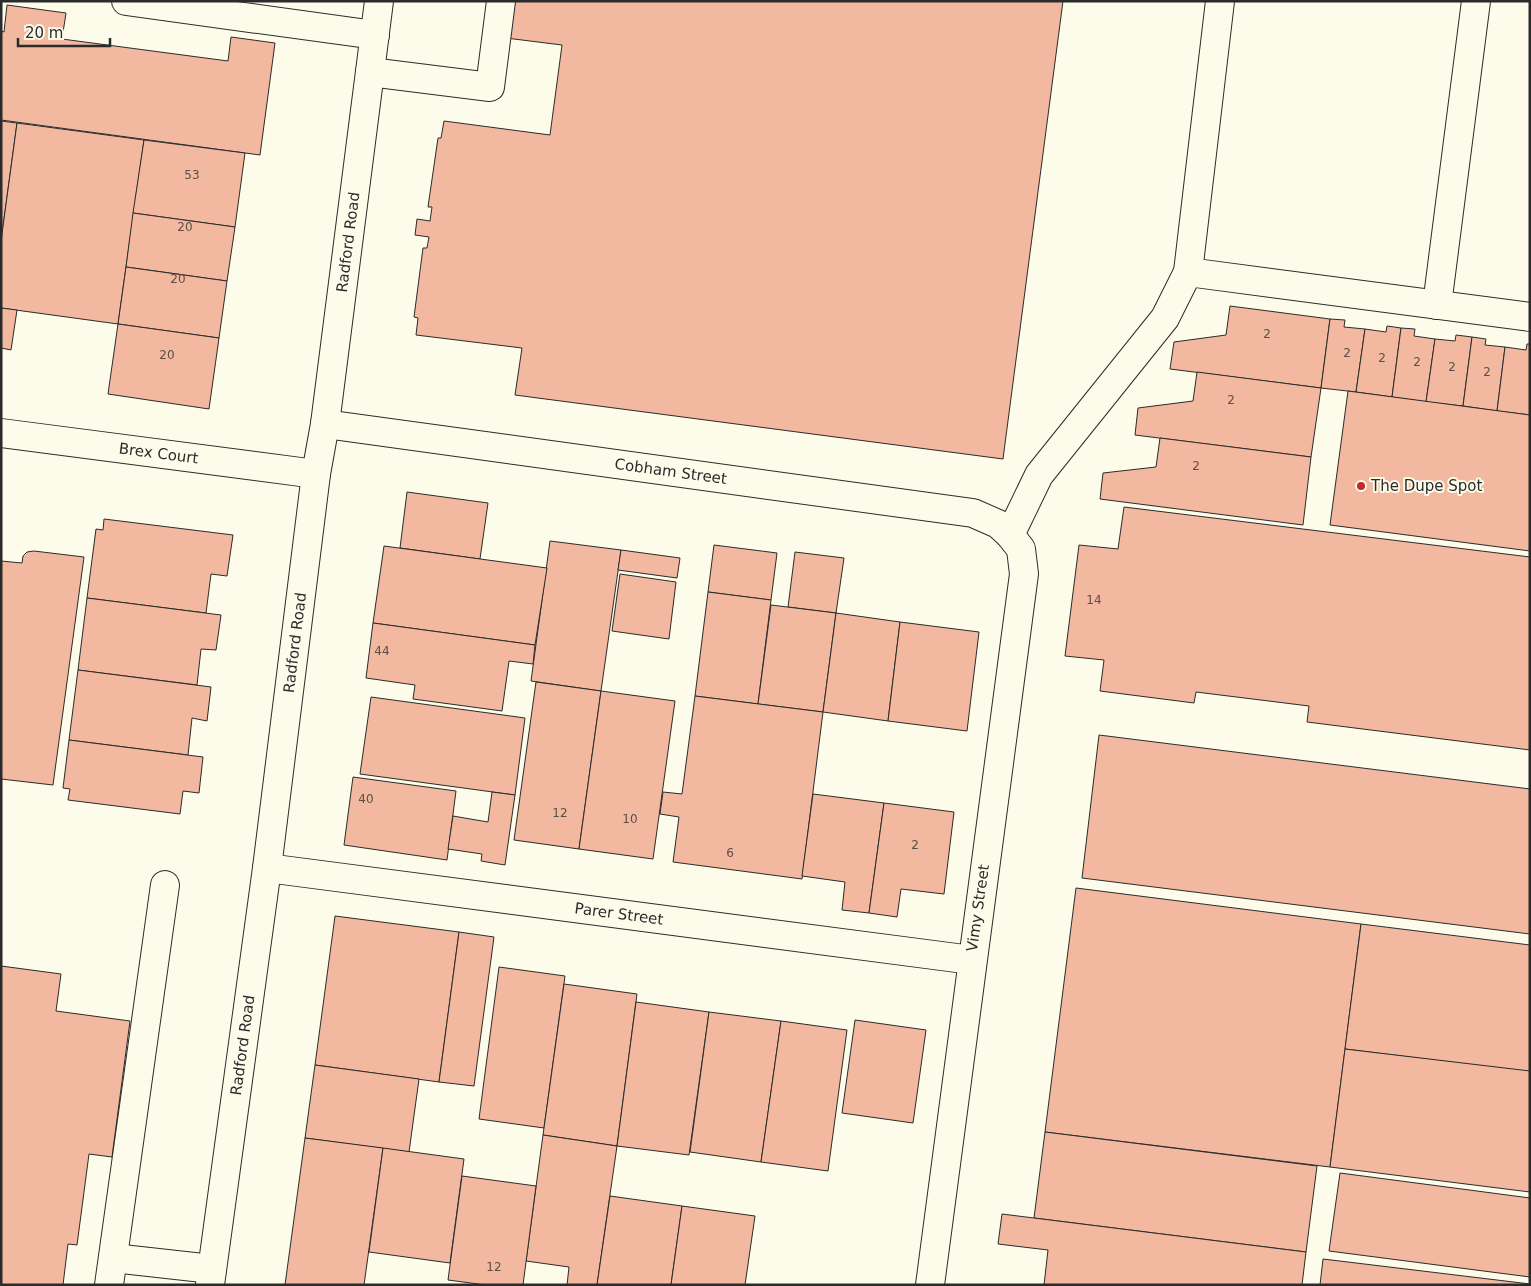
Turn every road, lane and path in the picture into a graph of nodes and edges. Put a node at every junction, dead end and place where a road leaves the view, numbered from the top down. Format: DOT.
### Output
graph roads {
  1 [pos="126,1"];
  2 [pos="379,1"];
  3 [pos="501,1"];
  4 [pos="1220,1"];
  5 [pos="1476,1"];
  6 [pos="375,35"];
  7 [pos="370,72"];
  8 [pos="1188,272"];
  9 [pos="1437,305"];
  10 [pos="1530,317"];
  11 [pos="325,424"];
  12 [pos="1,434"];
  13 [pos="316,474"];
  14 [pos="1010,535"];
  15 [pos="267,868"];
  16 [pos="165,885"];
  17 [pos="972,960"];
  18 [pos="113,1258"];
  19 [pos="211,1277"];
  20 [pos="109,1285"];
  21 [pos="930,1285"];
  1 -- 6 [label="street"];
  2 -- 6 [label="street, Radford Road"];
  3 -- 7 [label="street"];
  4 -- 8 [label="street"];
  5 -- 9 [label="street"];
  6 -- 7 [label="street, Radford Road"];
  7 -- 11 [label="street, Radford Road"];
  8 -- 9 [label="street"];
  8 -- 14 [label="street"];
  9 -- 10 [label="street"];
  11 -- 13 [label="street, Radford Road"];
  11 -- 14 [label="street, Cobham Street"];
  12 -- 13 [label="street, Brex Court"];
  13 -- 15 [label="street, Radford Road"];
  14 -- 17 [label="street, Vimy Street"];
  15 -- 17 [label="street, Parer Street"];
  15 -- 19 [label="street, Radford Road"];
  16 -- 18 [label="street"];
  17 -- 21 [label="street, Vimy Street"];
  18 -- 19 [label="street"];
  18 -- 20 [label="street"];
}
